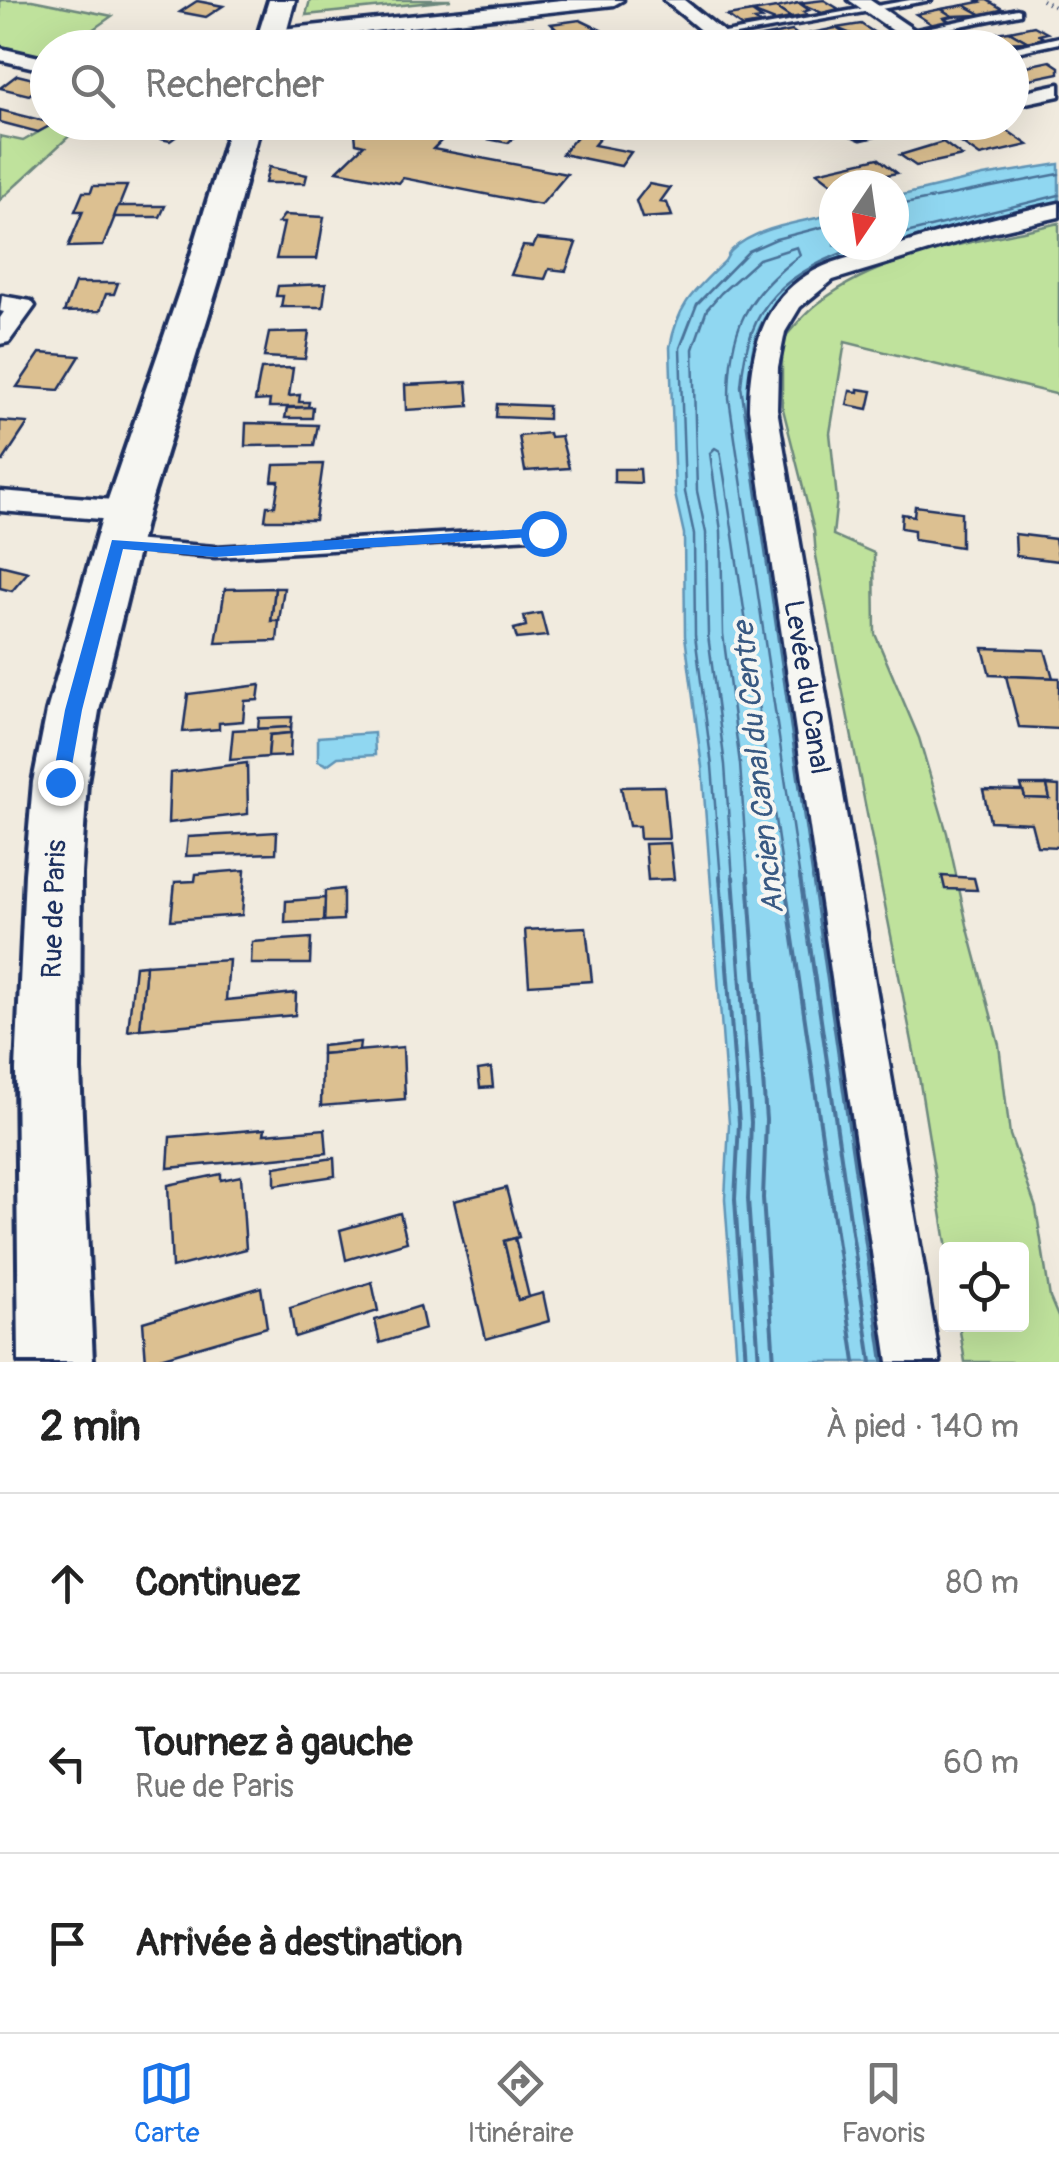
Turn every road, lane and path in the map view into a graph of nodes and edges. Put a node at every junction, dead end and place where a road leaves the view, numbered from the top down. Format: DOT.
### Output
graph roads {
  1 [pos="282,0"];
  2 [pos="614,0"];
  3 [pos="673,0"];
  4 [pos="926,0"];
  5 [pos="1042,0"];
  6 [pos="866,5"];
  7 [pos="1059,10"];
  8 [pos="1017,12"];
  9 [pos="402,23"];
  10 [pos="273,30"];
  11 [pos="333,30"];
  12 [pos="406,30"];
  13 [pos="712,30"];
  14 [pos="772,30"];
  15 [pos="906,30"];
  16 [pos="920,30"];
  17 [pos="1059,40"];
  18 [pos="1029,46"];
  19 [pos="0,54"];
  20 [pos="30,61"];
  21 [pos="1059,90"];
  22 [pos="1029,96"];
  23 [pos="241,140"];
  24 [pos="1059,210"];
  25 [pos="2,304"];
  26 [pos="0,336"];
  27 [pos="0,501"];
  28 [pos="121,527"];
  29 [pos="543,533"];
  30 [pos="56,1362"];
  31 [pos="914,1362"];
  1 -- 10 [label="main road"];
  2 -- 9 [label="street"];
  3 -- 13 [label="street"];
  4 -- 6 [label="lane"];
  5 -- 7 [label="path"];
  6 -- 14 [label="lane"];
  6 -- 15 [label="street"];
  8 -- 16 [label="lane"];
  9 -- 11 [label="street"];
  9 -- 12 [label="lane"];
  17 -- 18 [label="lane"];
  19 -- 20 [label="street"];
  21 -- 22 [label="street"];
  23 -- 28 [label="main road, Rue de Paris"];
  24 -- 31 [label="street, Levée du Canal"];
  25 -- 26 [label="street"];
  27 -- 28 [label="street"];
  28 -- 29 [label="lane"];
  28 -- 30 [label="main road, Rue de Paris"];
}
